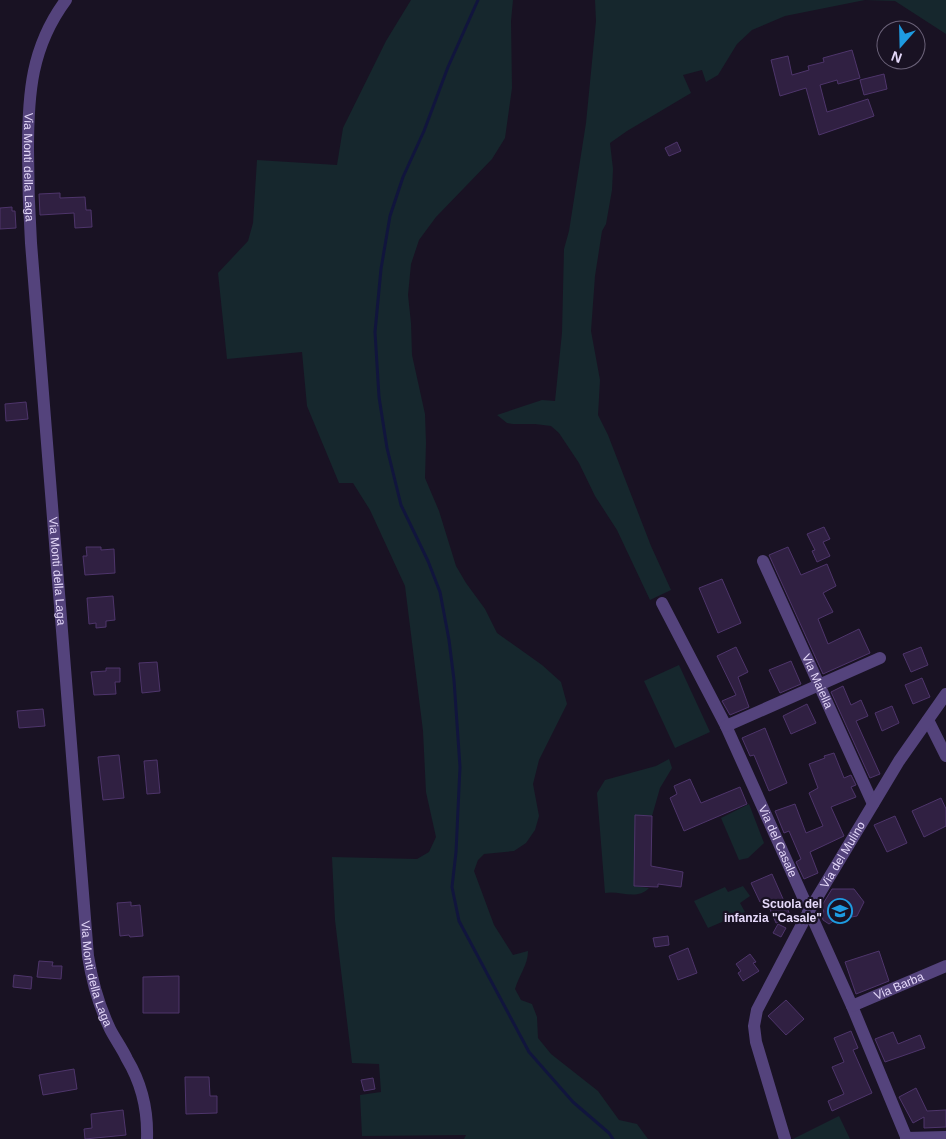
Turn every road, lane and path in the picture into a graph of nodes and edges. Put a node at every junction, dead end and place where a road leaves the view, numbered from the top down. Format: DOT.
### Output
graph roads {
  1 [pos="66,0"];
  2 [pos="763,561"];
  3 [pos="662,603"];
  4 [pos="880,658"];
  5 [pos="819,684"];
  6 [pos="946,694"];
  7 [pos="928,720"];
  8 [pos="726,726"];
  9 [pos="946,756"];
  10 [pos="873,804"];
  11 [pos="809,911"];
  12 [pos="946,966"];
  13 [pos="852,1006"];
  14 [pos="946,1137"];
  15 [pos="907,1138"];
  16 [pos="147,1139"];
  17 [pos="785,1139"];
  1 -- 16 [label="street, Via Monti della Laga"];
  2 -- 5 [label="street, Via Maiella"];
  3 -- 8 [label="street, Via del Casale"];
  4 -- 5 [label="street"];
  5 -- 8 [label="street"];
  5 -- 10 [label="street, Via Maiella"];
  6 -- 7 [label="street, Via del Mulino"];
  7 -- 9 [label="street"];
  7 -- 10 [label="street, Via del Mulino"];
  8 -- 11 [label="street, Via del Casale"];
  10 -- 11 [label="street, Via del Mulino"];
  11 -- 13 [label="street, Via del Casale"];
  11 -- 17 [label="street, Via del Mulino"];
  12 -- 13 [label="street, Via Barba"];
  13 -- 15 [label="street, Via del Casale"];
  14 -- 15 [label="street"];
}
